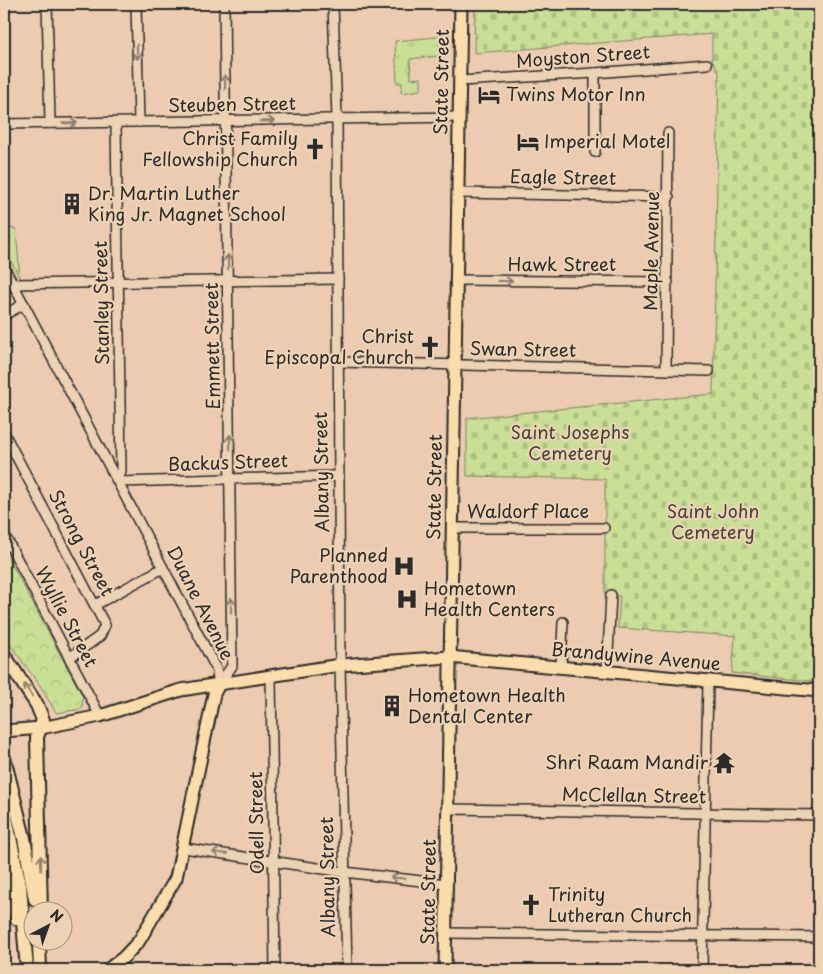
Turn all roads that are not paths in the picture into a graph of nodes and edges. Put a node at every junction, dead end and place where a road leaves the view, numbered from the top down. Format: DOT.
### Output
graph roads {
  1 [pos="47,4"];
  2 [pos="136,4"];
  3 [pos="224,4"];
  4 [pos="333,4"];
  5 [pos="461,4"];
  6 [pos="707,64"];
  7 [pos="595,73"];
  8 [pos="460,81"];
  9 [pos="460,117"];
  10 [pos="337,118"];
  11 [pos="225,121"];
  12 [pos="138,122"];
  13 [pos="116,123"];
  14 [pos="4,124"];
  15 [pos="50,124"];
  16 [pos="668,132"];
  17 [pos="595,152"];
  18 [pos="457,193"];
  19 [pos="669,196"];
  20 [pos="4,267"];
  21 [pos="338,279"];
  22 [pos="457,280"];
  23 [pos="228,282"];
  24 [pos="668,282"];
  25 [pos="13,284"];
  26 [pos="118,284"];
  27 [pos="24,304"];
  28 [pos="4,314"];
  29 [pos="337,362"];
  30 [pos="456,364"];
  31 [pos="666,370"];
  32 [pos="709,371"];
  33 [pos="4,433"];
  34 [pos="339,476"];
  35 [pos="231,479"];
  36 [pos="118,482"];
  37 [pos="452,528"];
  38 [pos="604,528"];
  39 [pos="4,534"];
  40 [pos="163,568"];
  41 [pos="611,595"];
  42 [pos="95,605"];
  43 [pos="563,622"];
  44 [pos="4,655"];
  45 [pos="449,657"];
  46 [pos="69,658"];
  47 [pos="340,665"];
  48 [pos="561,668"];
  49 [pos="607,672"];
  50 [pos="271,676"];
  51 [pos="708,682"];
  52 [pos="219,684"];
  53 [pos="819,691"];
  54 [pos="100,716"];
  55 [pos="41,728"];
  56 [pos="4,731"];
  57 [pos="4,758"];
  58 [pos="4,808"];
  59 [pos="448,809"];
  60 [pos="705,813"];
  61 [pos="819,815"];
  62 [pos="184,848"];
  63 [pos="274,860"];
  64 [pos="4,870"];
  65 [pos="344,872"];
  66 [pos="447,884"];
  67 [pos="34,902"];
  68 [pos="41,902"];
  69 [pos="446,933"];
  70 [pos="702,936"];
  71 [pos="819,937"];
  72 [pos="40,952"];
  73 [pos="112,969"];
  74 [pos="21,970"];
  75 [pos="26,970"];
  76 [pos="40,970"];
  77 [pos="275,970"];
  78 [pos="346,970"];
  79 [pos="444,970"];
  80 [pos="702,970"];
  1 -- 15 [label="street"];
  2 -- 12 [label="street, one-way"];
  11 -- 3 [label="street, Emmett Street, one-way"];
  4 -- 10 [label="street, Albany Street"];
  5 -- 8 [label="main road, State Street"];
  6 -- 7 [label="street, Moyston Street"];
  7 -- 8 [label="street, Moyston Street"];
  7 -- 17 [label="street"];
  8 -- 9 [label="main road, State Street"];
  9 -- 10 [label="street, Steuben Street"];
  9 -- 18 [label="main road, State Street"];
  11 -- 10 [label="street, Steuben Street, one-way"];
  10 -- 21 [label="street, Albany Street"];
  11 -- 12 [label="street, Steuben Street"];
  23 -- 11 [label="street, Emmett Street, one-way"];
  12 -- 13 [label="street, Steuben Street"];
  15 -- 13 [label="street, Steuben Street, one-way"];
  13 -- 26 [label="street, Stanley Street"];
  14 -- 15 [label="street, Steuben Street"];
  16 -- 19 [label="street, Maple Avenue"];
  18 -- 19 [label="street, Eagle Street"];
  18 -- 22 [label="main road, State Street"];
  19 -- 24 [label="street, Maple Avenue"];
  20 -- 25 [label="street, Duane Avenue"];
  21 -- 23 [label="street"];
  21 -- 29 [label="street, Albany Street"];
  22 -- 24 [label="street, Hawk Street, one-way"];
  22 -- 30 [label="main road, State Street"];
  23 -- 26 [label="street"];
  35 -- 23 [label="street, Emmett Street, one-way"];
  24 -- 31 [label="street, Maple Avenue"];
  25 -- 26 [label="street"];
  25 -- 27 [label="street, Duane Avenue"];
  26 -- 36 [label="street, Stanley Street"];
  27 -- 28 [label="street"];
  27 -- 36 [label="street, Duane Avenue"];
  29 -- 30 [label="street, Swan Street"];
  29 -- 34 [label="street, Albany Street"];
  30 -- 31 [label="street, Swan Street"];
  30 -- 37 [label="main road, State Street"];
  31 -- 32 [label="street, Swan Street"];
  33 -- 42 [label="street, Strong Street"];
  34 -- 35 [label="street, Backus Street"];
  34 -- 47 [label="street, Albany Street"];
  35 -- 36 [label="street, Backus Street"];
  52 -- 35 [label="street, Emmett Street, one-way"];
  36 -- 40 [label="street, Duane Avenue"];
  37 -- 38 [label="street, Waldorf Place"];
  37 -- 45 [label="main road, State Street"];
  39 -- 46 [label="street, Wyllie Street"];
  40 -- 42 [label="street"];
  40 -- 52 [label="street, Duane Avenue"];
  41 -- 49 [label="street"];
  42 -- 46 [label="street, Strong Street"];
  43 -- 48 [label="street"];
  55 -- 44 [label="highway, one-way"];
  45 -- 47 [label="main road, Brandywine Avenue"];
  45 -- 48 [label="main road, Brandywine Avenue"];
  45 -- 59 [label="main road, State Street"];
  46 -- 54 [label="street, Wyllie Street"];
  47 -- 50 [label="main road, Brandywine Avenue"];
  47 -- 65 [label="street, Albany Street"];
  48 -- 49 [label="main road, Brandywine Avenue"];
  49 -- 51 [label="main road, Brandywine Avenue"];
  50 -- 52 [label="main road, Brandywine Avenue"];
  50 -- 63 [label="street, Odell Street"];
  51 -- 53 [label="main road, Brandywine Avenue"];
  51 -- 60 [label="street"];
  52 -- 54 [label="main road, Brandywine Avenue"];
  52 -- 62 [label="main road, Duane Avenue"];
  54 -- 55 [label="main road, Brandywine Avenue"];
  55 -- 56 [label="main road, Brandywine Avenue"];
  68 -- 55 [label="highway, one-way"];
  57 -- 67 [label="highway"];
  58 -- 75 [label="highway"];
  59 -- 60 [label="street, McClellan Street"];
  59 -- 66 [label="main road, State Street"];
  60 -- 61 [label="street, McClellan Street"];
  60 -- 70 [label="street"];
  63 -- 62 [label="street, one-way"];
  62 -- 73 [label="main road, Duane Avenue"];
  63 -- 65 [label="street"];
  63 -- 77 [label="street, Odell Street"];
  64 -- 74 [label="highway"];
  66 -- 65 [label="street, one-way"];
  65 -- 78 [label="street, Albany Street"];
  66 -- 69 [label="main road, State Street"];
  69 -- 70 [label="street"];
  69 -- 79 [label="main road, State Street"];
  70 -- 71 [label="street"];
  70 -- 80 [label="street"];
  72 -- 76 [label="highway"];
}
